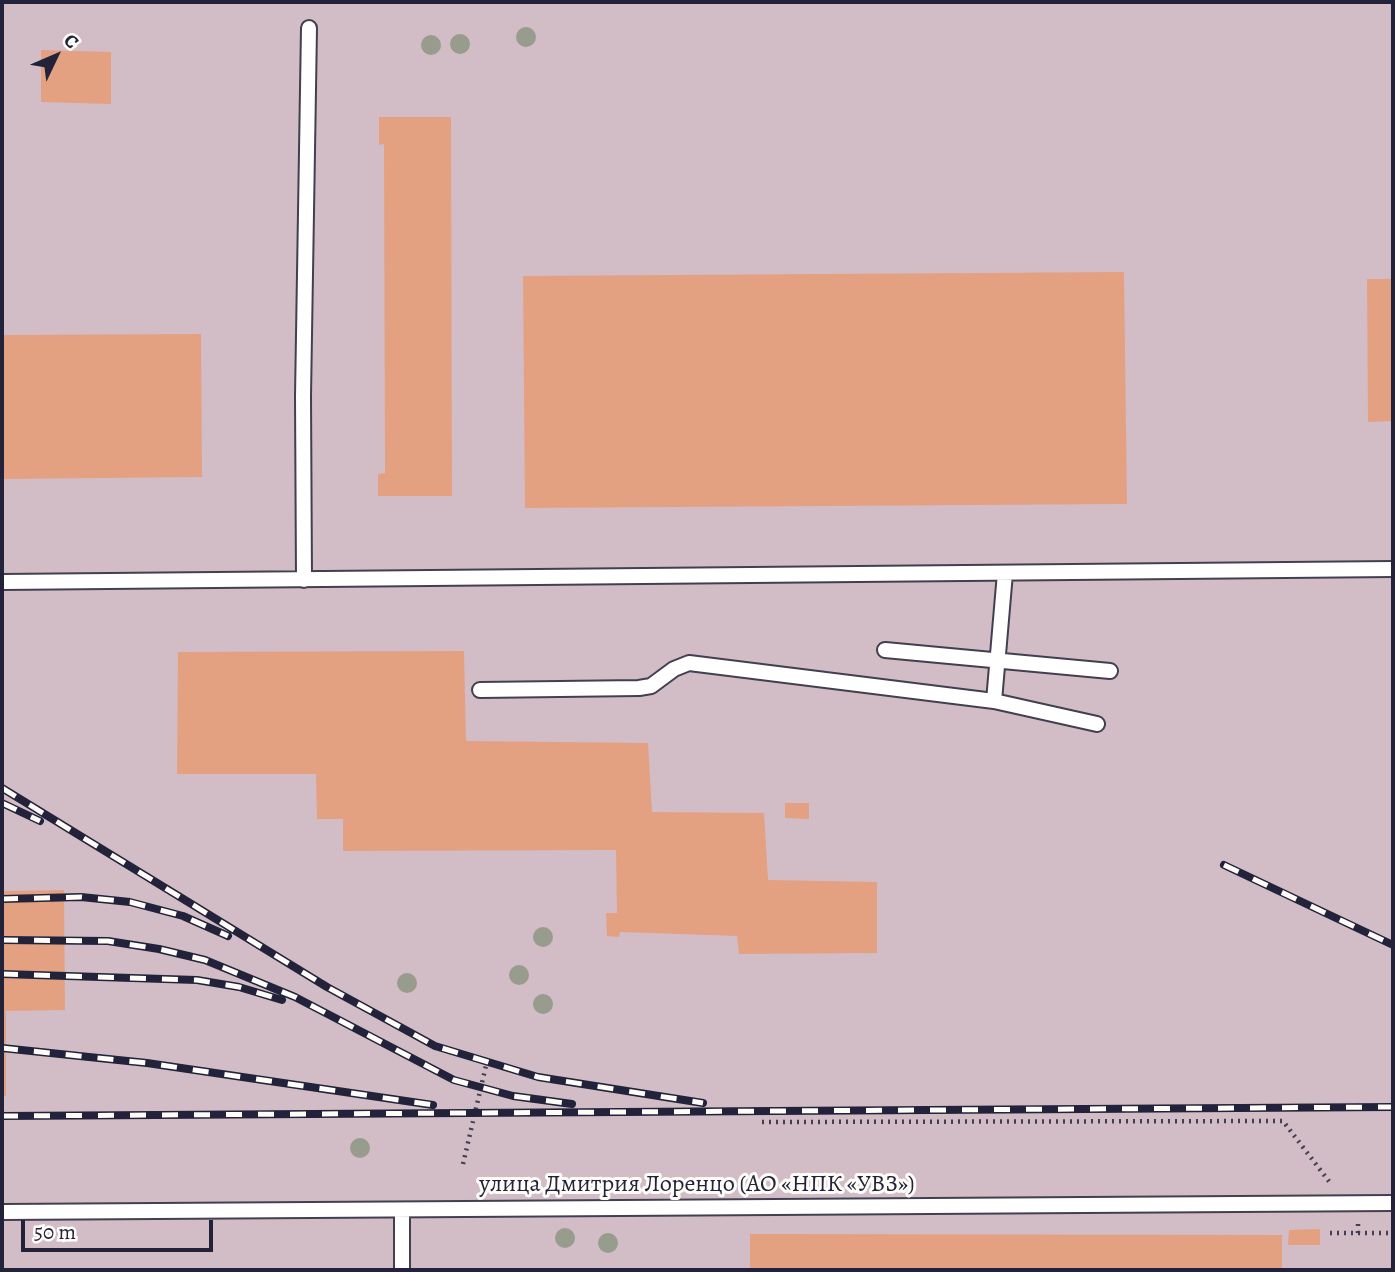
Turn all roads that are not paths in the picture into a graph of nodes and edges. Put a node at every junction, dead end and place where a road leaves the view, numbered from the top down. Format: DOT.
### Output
graph roads {
  1 [pos="309,28"];
  2 [pos="1393,569"];
  3 [pos="1005,573"];
  4 [pos="304,580"];
  5 [pos="2,582"];
  6 [pos="885,650"];
  7 [pos="999,659"];
  8 [pos="1110,671"];
  9 [pos="480,690"];
  10 [pos="994,701"];
  11 [pos="1097,723"];
  12 [pos="1393,1203"];
  13 [pos="402,1210"];
  14 [pos="2,1212"];
  15 [pos="402,1270"];
  1 -- 4 [label="lane"];
  2 -- 3 [label="lane"];
  3 -- 4 [label="lane"];
  3 -- 7 [label="lane"];
  4 -- 5 [label="lane"];
  6 -- 7 [label="lane"];
  7 -- 8 [label="lane"];
  7 -- 10 [label="lane"];
  9 -- 10 [label="lane"];
  10 -- 11 [label="lane"];
  12 -- 13 [label="lane, улица Дмитрия Лоренцо (АО «НПК «УВЗ»)"];
  13 -- 14 [label="lane, улица Дмитрия Лоренцо (АО «НПК «УВЗ»)"];
  13 -- 15 [label="lane"];
}
